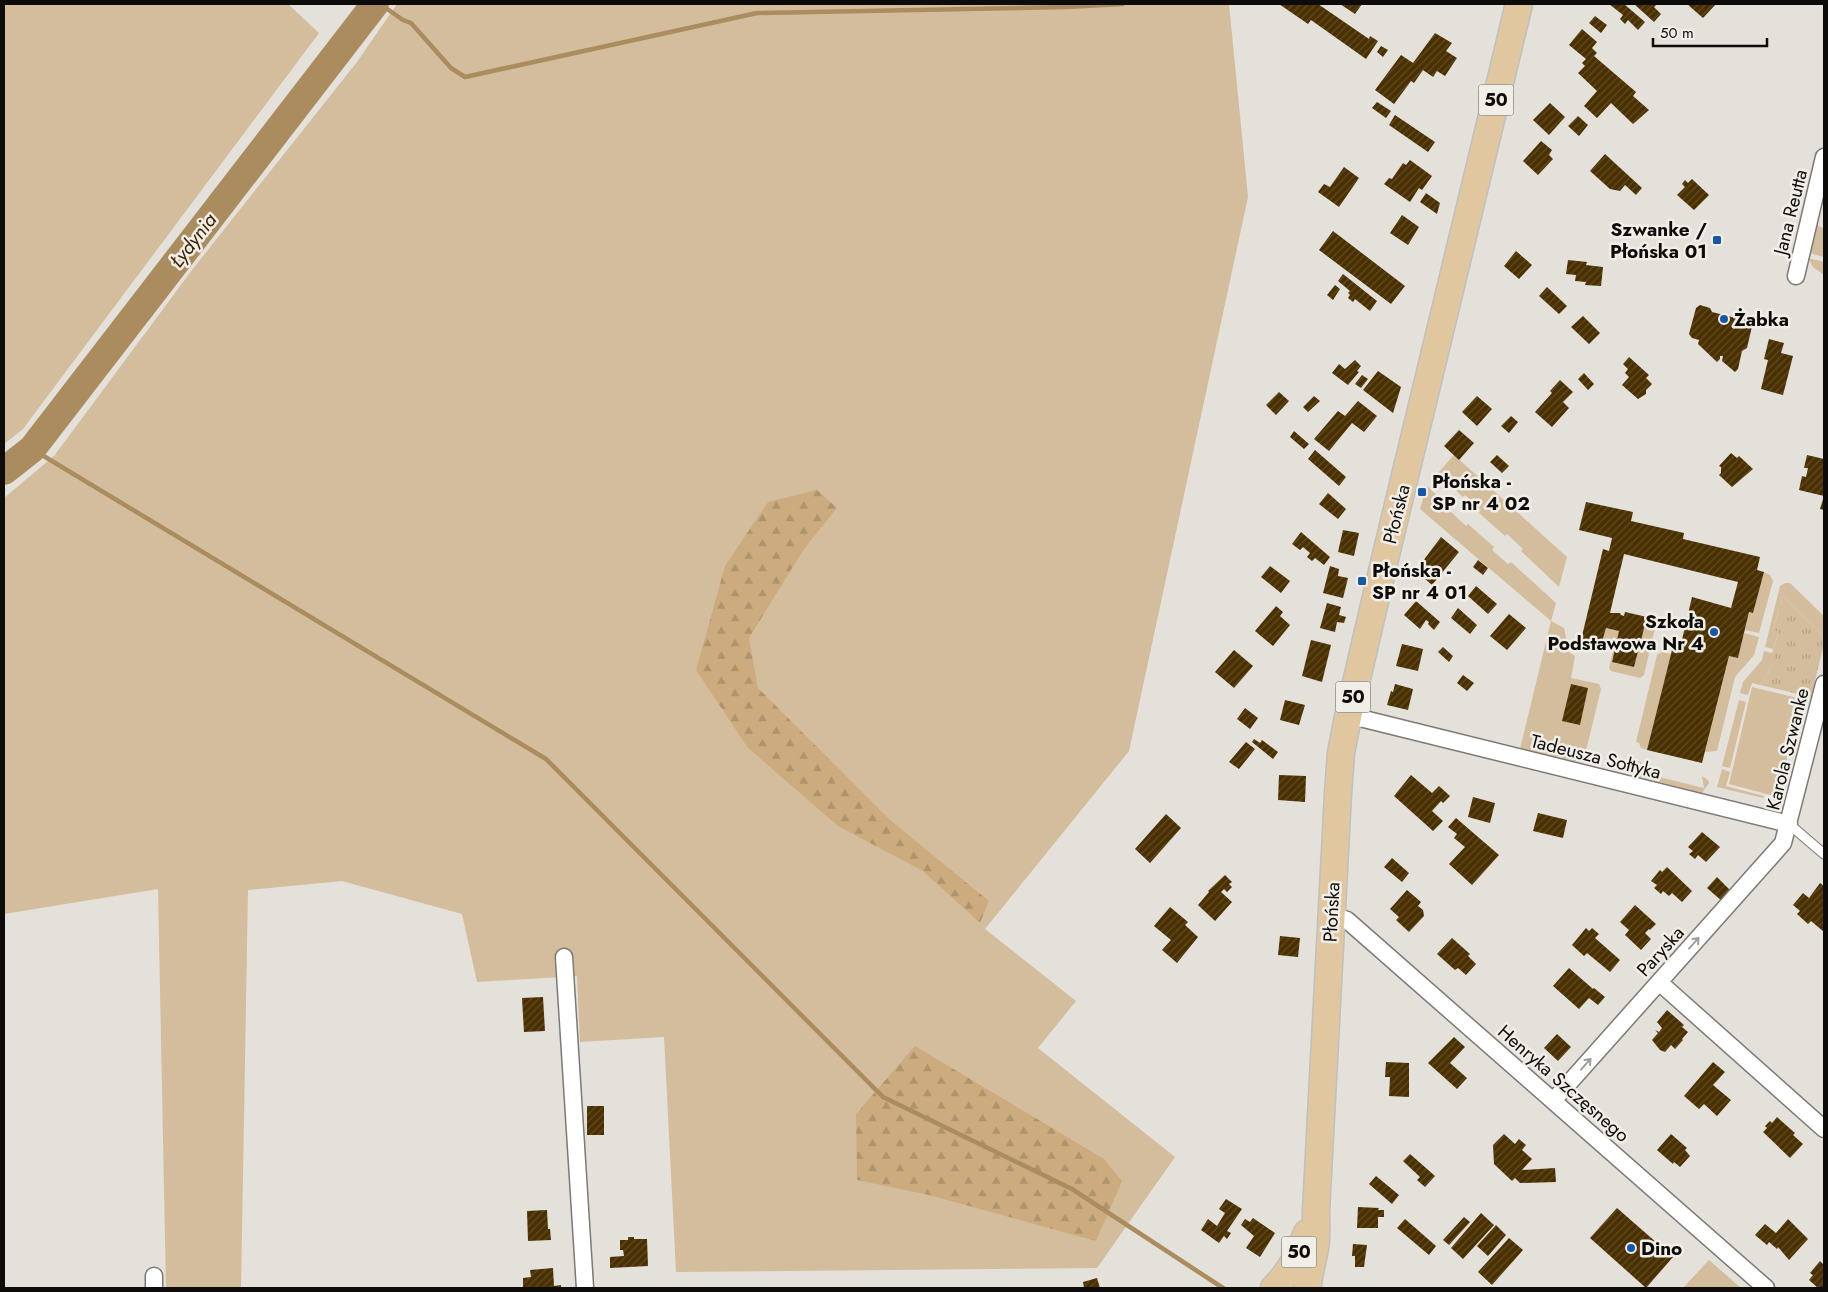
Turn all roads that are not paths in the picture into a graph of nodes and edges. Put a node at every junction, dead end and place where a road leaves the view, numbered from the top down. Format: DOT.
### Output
graph roads {
  1 [pos="1519,4"];
  2 [pos="1824,157"];
  3 [pos="1796,276"];
  4 [pos="1824,684"];
  5 [pos="1348,717"];
  6 [pos="1789,824"];
  7 [pos="1824,854"];
  8 [pos="1331,915"];
  9 [pos="564,957"];
  10 [pos="1659,982"];
  11 [pos="1553,1101"];
  12 [pos="1824,1129"];
  13 [pos="1316,1211"];
  14 [pos="585,1288"];
  15 [pos="1275,1288"];
  16 [pos="1292,1288"];
  17 [pos="1308,1288"];
  18 [pos="1766,1288"];
  1 -- 5 [label="main road, Płońska / 50"];
  2 -- 3 [label="street, Jana Reutta"];
  4 -- 6 [label="street, Karola Szwanke"];
  5 -- 6 [label="street, Tadeusza Sołtyka"];
  5 -- 8 [label="main road, Płońska / 50"];
  6 -- 7 [label="lane, Tadeusza Sołtyka"];
  10 -- 6 [label="street, Paryska, one-way"];
  8 -- 11 [label="street, Henryka Szczęsnego"];
  8 -- 13 [label="main road, Płońska / 50"];
  9 -- 14 [label="street"];
  11 -- 10 [label="street, Paryska, one-way"];
  10 -- 12 [label="street"];
  11 -- 18 [label="street, Henryka Szczęsnego"];
  13 -- 15 [label="main road, Płońska / 50"];
  13 -- 17 [label="main road, Płońska / 50"];
  15 -- 16 [label="main road"];
}
